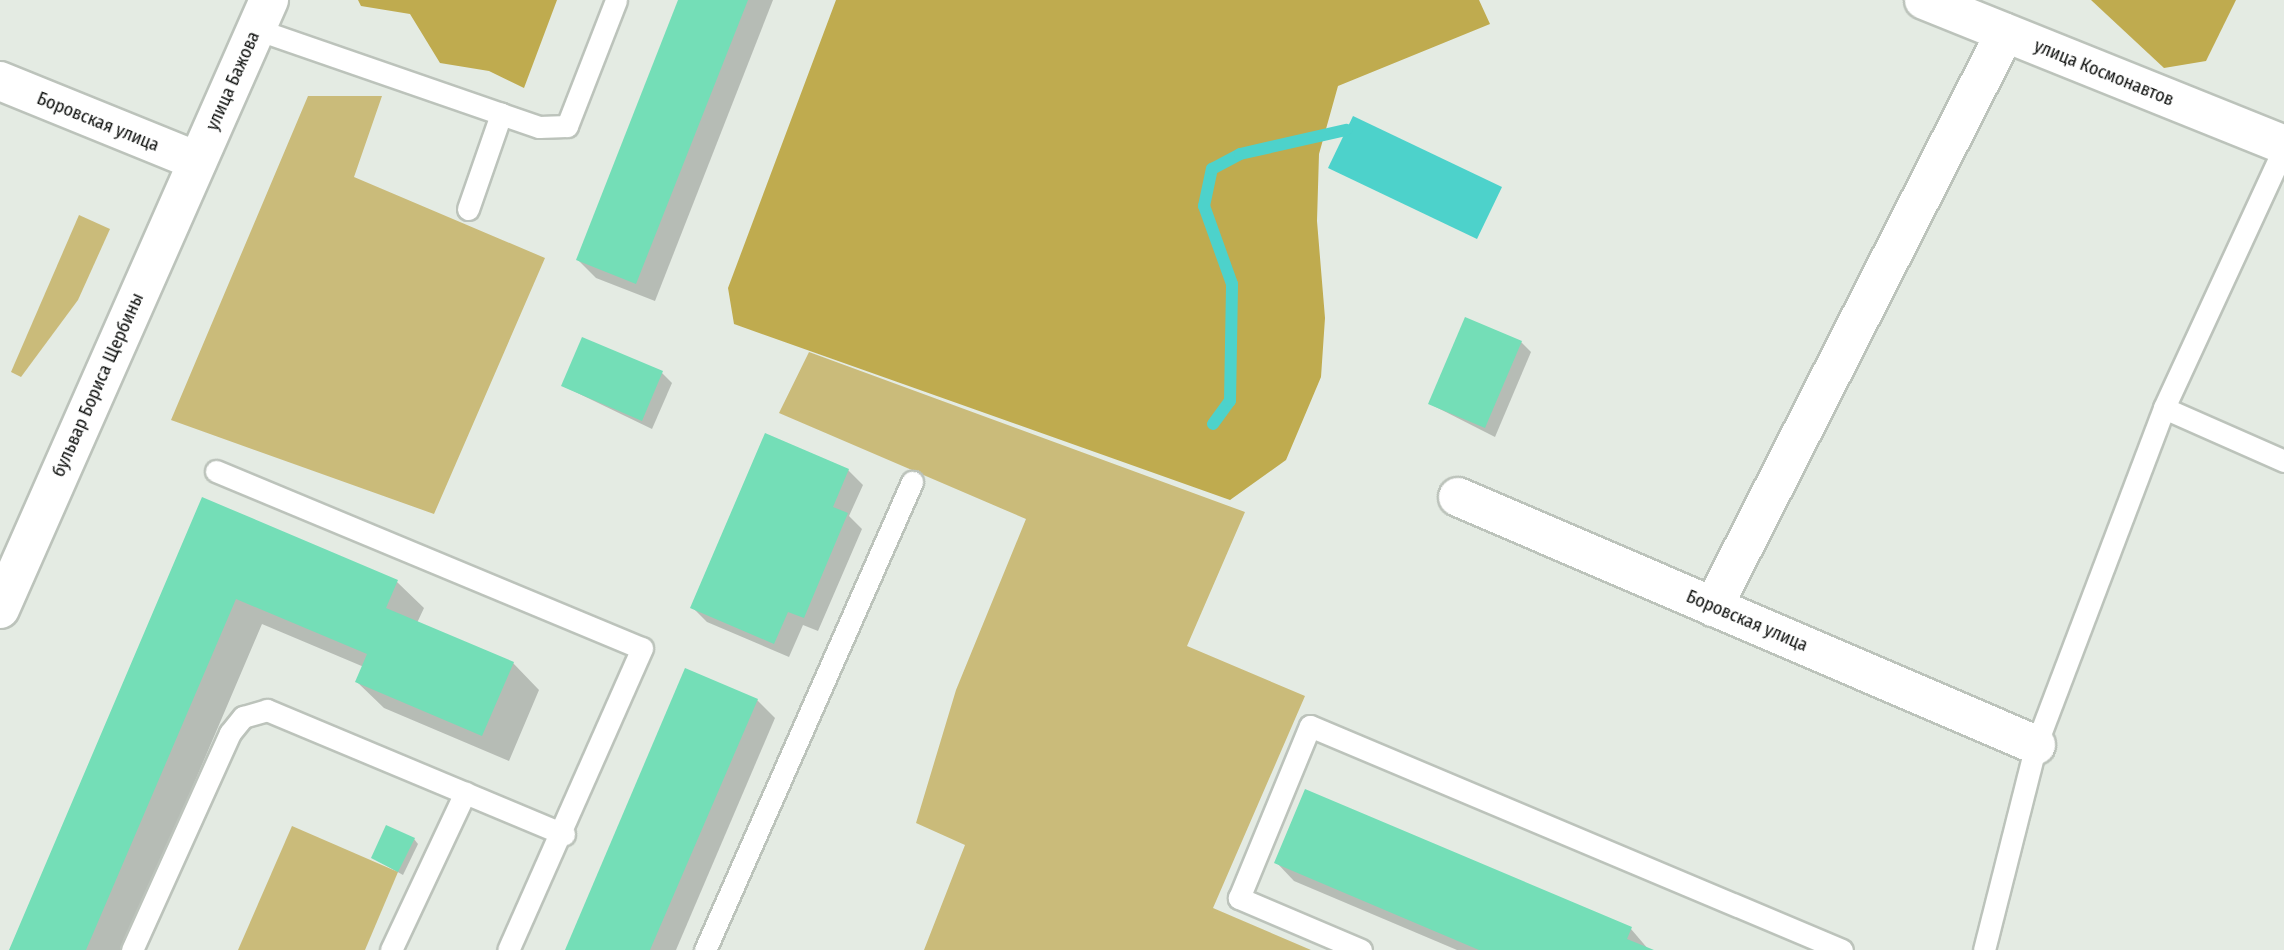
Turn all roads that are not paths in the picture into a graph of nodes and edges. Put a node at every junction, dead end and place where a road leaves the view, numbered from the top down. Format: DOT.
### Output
graph roads {
  1 [pos="616,0"];
  2 [pos="1924,0"];
  3 [pos="263,15"];
  4 [pos="2005,33"];
  5 [pos="0,82"];
  6 [pos="501,114"];
  7 [pos="2284,146"];
  8 [pos="197,161"];
  9 [pos="468,209"];
  10 [pos="2164,408"];
  11 [pos="2284,461"];
  12 [pos="216,471"];
  13 [pos="912,482"];
  14 [pos="1458,497"];
  15 [pos="1713,607"];
  16 [pos="0,609"];
  17 [pos="2036,745"];
  18 [pos="465,793"];
  19 [pos="564,834"];
  20 [pos="132,950"];
  21 [pos="391,950"];
  22 [pos="508,950"];
  23 [pos="705,950"];
  24 [pos="1361,950"];
  25 [pos="1842,950"];
  26 [pos="1984,950"];
  1 -- 6 [label="lane"];
  2 -- 4 [label="street, улица Космонавтов"];
  3 -- 6 [label="lane"];
  3 -- 8 [label="street, улица Бажова"];
  4 -- 7 [label="street, улица Космонавтов"];
  4 -- 15 [label="street"];
  5 -- 8 [label="street, Боровская улица"];
  6 -- 9 [label="lane"];
  7 -- 10 [label="lane"];
  8 -- 16 [label="street, бульвар Бориса Щербины"];
  10 -- 11 [label="lane"];
  10 -- 17 [label="lane"];
  12 -- 19 [label="lane"];
  13 -- 23 [label="lane"];
  14 -- 15 [label="street, Боровская улица"];
  15 -- 17 [label="street, Боровская улица"];
  17 -- 26 [label="lane"];
  18 -- 19 [label="lane"];
  18 -- 20 [label="lane"];
  18 -- 21 [label="lane"];
  19 -- 22 [label="lane"];
  24 -- 25 [label="lane"];
}
